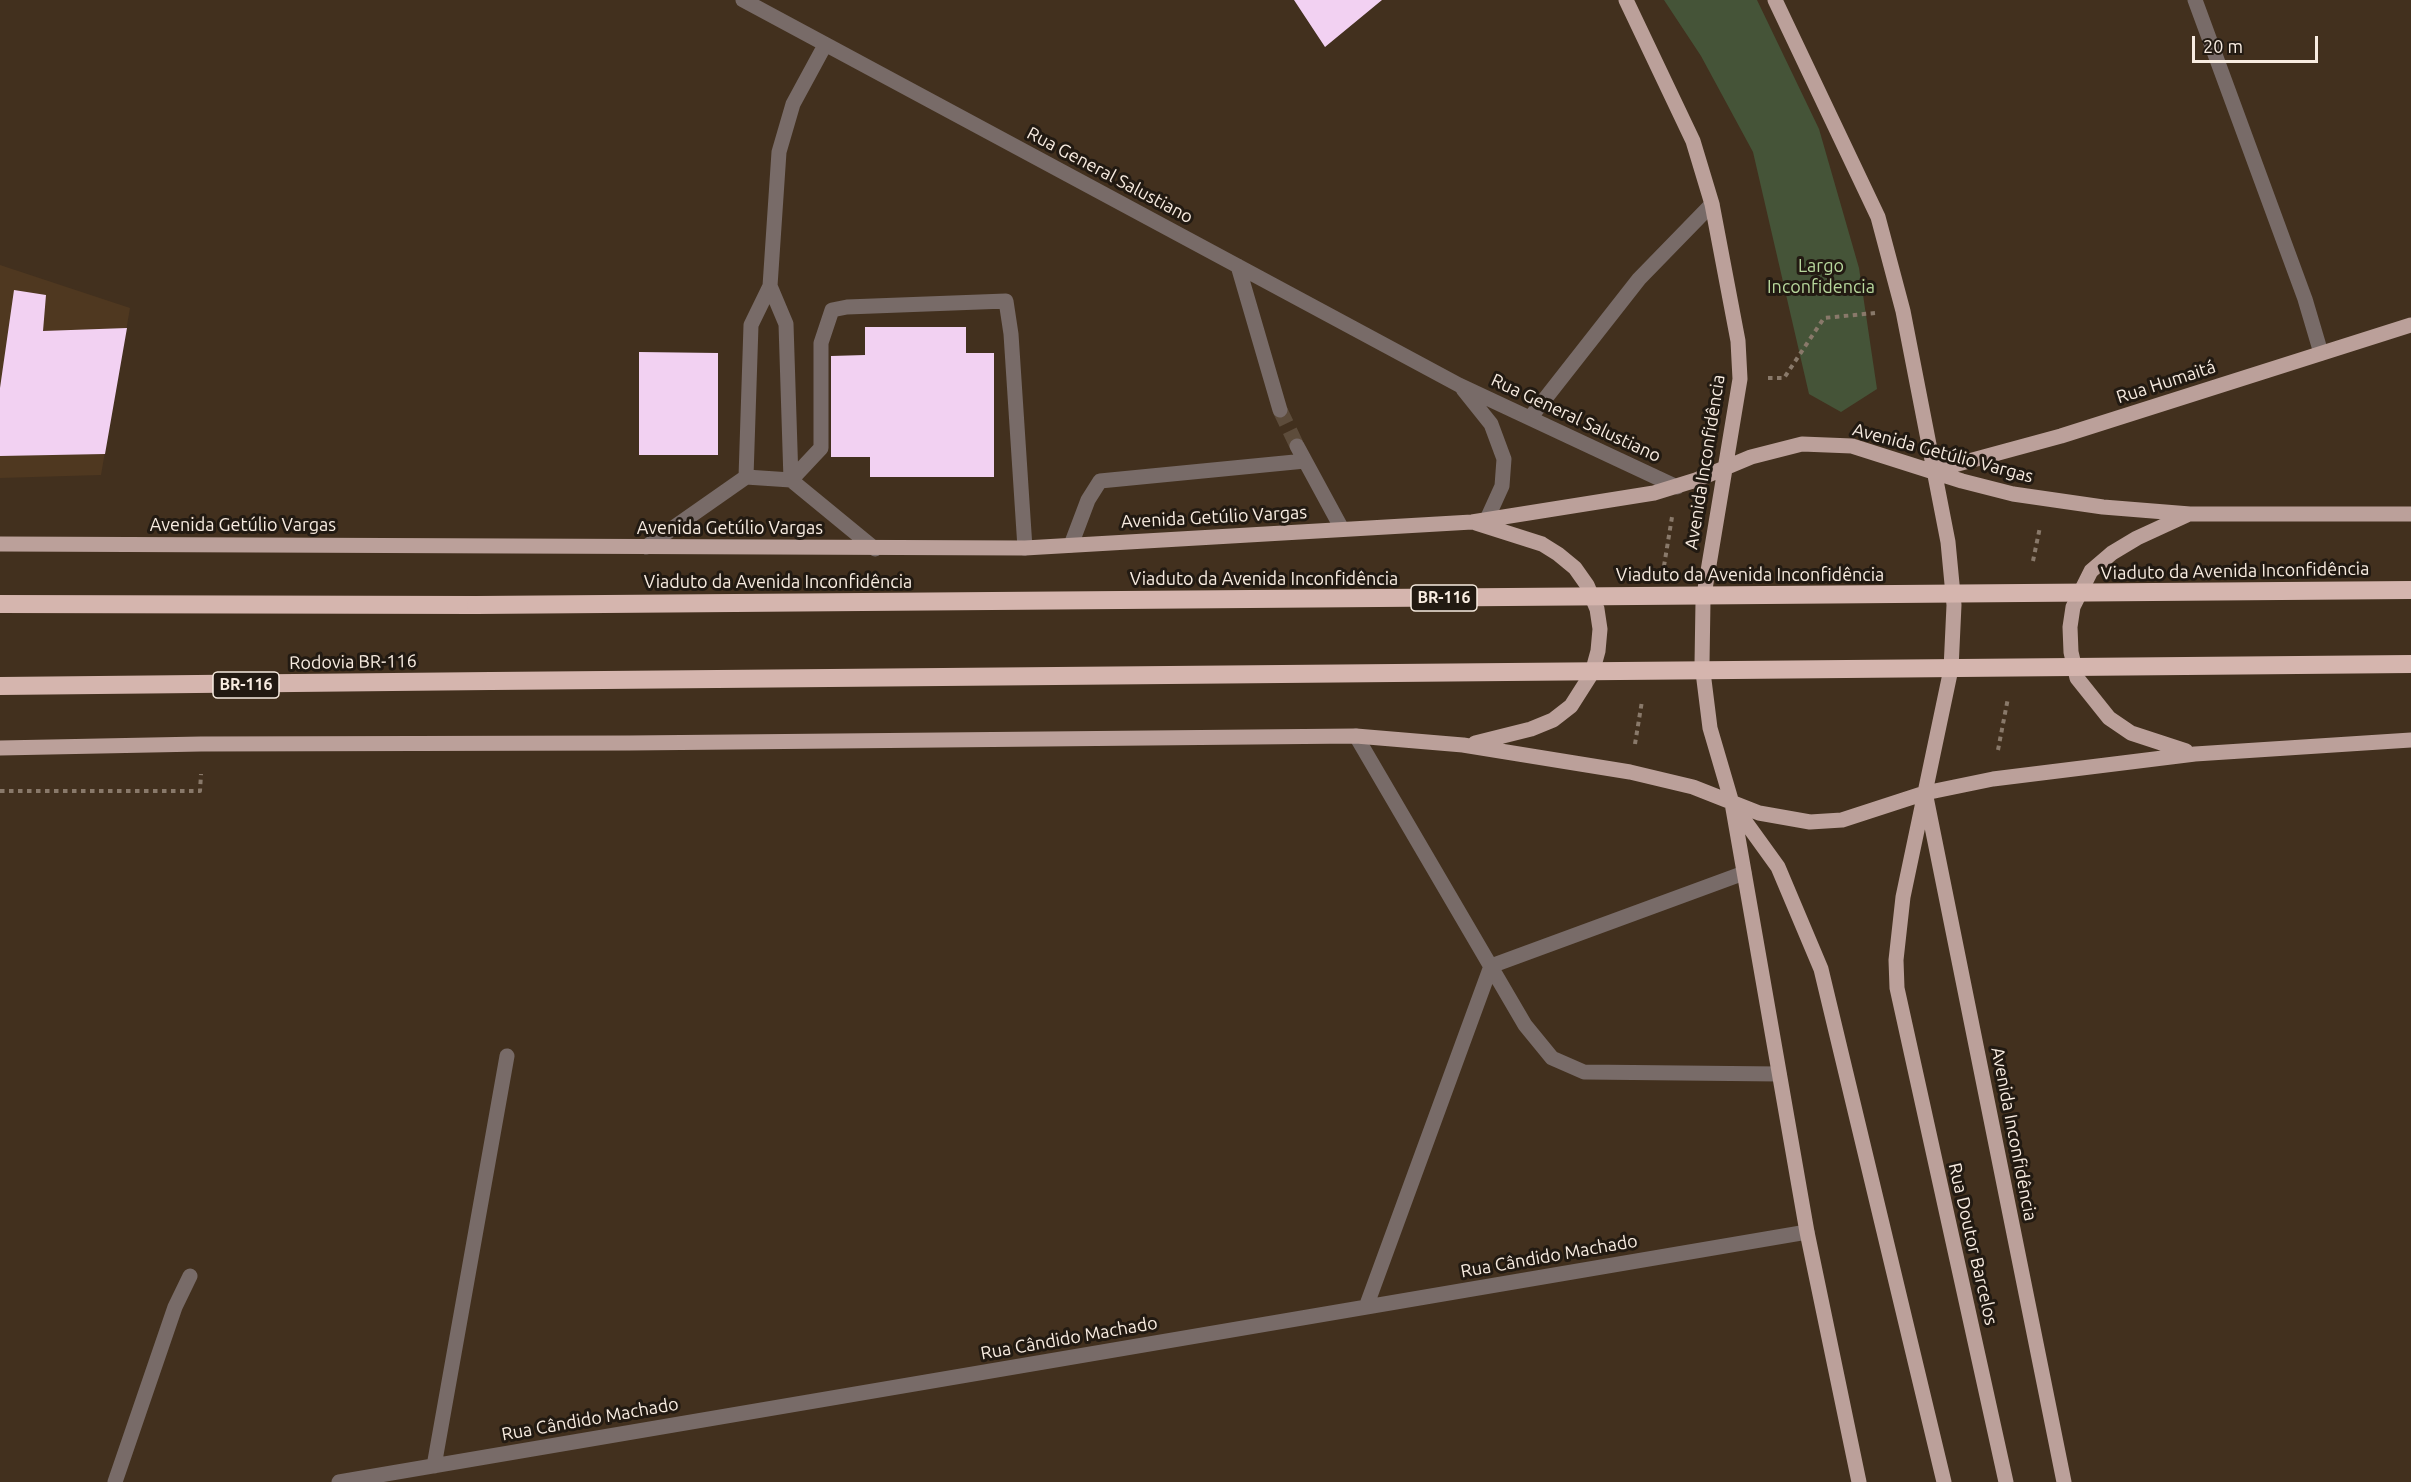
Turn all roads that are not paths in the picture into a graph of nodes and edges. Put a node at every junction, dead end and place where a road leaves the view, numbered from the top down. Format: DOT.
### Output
graph roads {
  1 [pos="743,0"];
  2 [pos="1626,0"];
  3 [pos="1775,0"];
  4 [pos="2195,0"];
  5 [pos="825,45"];
  6 [pos="1712,204"];
  7 [pos="1238,266"];
  8 [pos="770,286"];
  9 [pos="2411,325"];
  10 [pos="2321,353"];
  11 [pos="1459,385"];
  12 [pos="1280,410"];
  13 [pos="1530,418"];
  14 [pos="1297,446"];
  15 [pos="1305,460"];
  16 [pos="1727,467"];
  17 [pos="1932,471"];
  18 [pos="746,477"];
  19 [pos="791,480"];
  20 [pos="1677,487"];
  21 [pos="2190,514"];
  22 [pos="2411,514"];
  23 [pos="1480,520"];
  24 [pos="1342,529"];
  25 [pos="0,544"];
  26 [pos="1071,545"];
  27 [pos="646,547"];
  28 [pos="1024,548"];
  29 [pos="875,549"];
  30 [pos="2411,590"];
  31 [pos="0,604"];
  32 [pos="2411,664"];
  33 [pos="0,686"];
  34 [pos="1356,736"];
  35 [pos="2411,740"];
  36 [pos="1463,745"];
  37 [pos="0,748"];
  38 [pos="2195,754"];
  39 [pos="1925,793"];
  40 [pos="1732,803"];
  41 [pos="1744,873"];
  42 [pos="1491,966"];
  43 [pos="1901,1015"];
  44 [pos="507,1056"];
  45 [pos="1779,1074"];
  46 [pos="1807,1232"];
  47 [pos="190,1276"];
  48 [pos="1366,1307"];
  49 [pos="434,1466"];
  50 [pos="115,1482"];
  51 [pos="339,1482"];
  52 [pos="1859,1482"];
  53 [pos="1944,1482"];
  54 [pos="2006,1482"];
  55 [pos="2064,1482"];
  1 -- 5 [label="street, Rua General Salustiano"];
  2 -- 6 [label="main road, Avenida Inconfidência"];
  3 -- 17 [label="main road, Avenida Inconfidência"];
  4 -- 10 [label="street"];
  5 -- 7 [label="street, Rua General Salustiano"];
  5 -- 8 [label="street"];
  6 -- 13 [label="street"];
  6 -- 16 [label="main road, Avenida Inconfidência"];
  7 -- 11 [label="street, Rua General Salustiano"];
  7 -- 12 [label="street"];
  8 -- 18 [label="street"];
  8 -- 19 [label="street"];
  9 -- 10 [label="main road, Rua Humaitá"];
  10 -- 17 [label="main road, Rua Humaitá"];
  11 -- 13 [label="street, Rua General Salustiano"];
  11 -- 23 [label="street, Rua General Salustiano"];
  13 -- 20 [label="street, Rua General Salustiano"];
  14 -- 15 [label="street"];
  15 -- 24 [label="street"];
  15 -- 26 [label="street"];
  16 -- 17 [label="main road, Avenida Getúlio Vargas"];
  16 -- 20 [label="main road, Avenida Getúlio Vargas"];
  16 -- 40 [label="main road, Avenida Inconfidência"];
  17 -- 21 [label="main road, Avenida Getúlio Vargas"];
  17 -- 39 [label="main road, Avenida Inconfidência"];
  18 -- 19 [label="street"];
  18 -- 27 [label="street"];
  19 -- 28 [label="street"];
  19 -- 29 [label="street"];
  20 -- 23 [label="main road, Avenida Getúlio Vargas"];
  21 -- 22 [label="main road, Avenida Getúlio Vargas"];
  21 -- 38 [label="main road"];
  23 -- 24 [label="main road, Avenida Getúlio Vargas"];
  23 -- 36 [label="main road"];
  24 -- 26 [label="main road, Avenida Getúlio Vargas"];
  25 -- 27 [label="main road, Avenida Getúlio Vargas"];
  26 -- 28 [label="main road, Avenida Getúlio Vargas"];
  27 -- 29 [label="main road, Avenida Getúlio Vargas"];
  28 -- 29 [label="main road, Avenida Getúlio Vargas"];
  30 -- 31 [label="highway, Viaduto da Avenida Inconfidência / BR-116, bridge"];
  32 -- 33 [label="highway, Rodovia BR-116 / BR-116, bridge"];
  34 -- 36 [label="main road"];
  34 -- 37 [label="main road"];
  34 -- 42 [label="street"];
  35 -- 38 [label="main road"];
  36 -- 40 [label="main road"];
  38 -- 39 [label="main road"];
  39 -- 40 [label="main road"];
  39 -- 43 [label="main road, Avenida Inconfidência"];
  39 -- 55 [label="main road, Avenida Inconfidência"];
  40 -- 41 [label="main road, Avenida Inconfidência"];
  40 -- 53 [label="main road, Avenida Inconfidência"];
  41 -- 42 [label="street"];
  41 -- 45 [label="main road, Avenida Inconfidência"];
  42 -- 45 [label="street"];
  42 -- 48 [label="street"];
  43 -- 54 [label="main road, Rua Doutor Barcelos"];
  44 -- 49 [label="street"];
  45 -- 46 [label="main road, Avenida Inconfidência"];
  46 -- 48 [label="street, Rua Cândido Machado"];
  46 -- 52 [label="main road, Avenida Inconfidência"];
  47 -- 50 [label="street"];
  48 -- 49 [label="street, Rua Cândido Machado"];
  49 -- 51 [label="street, Rua Cândido Machado"];
}
